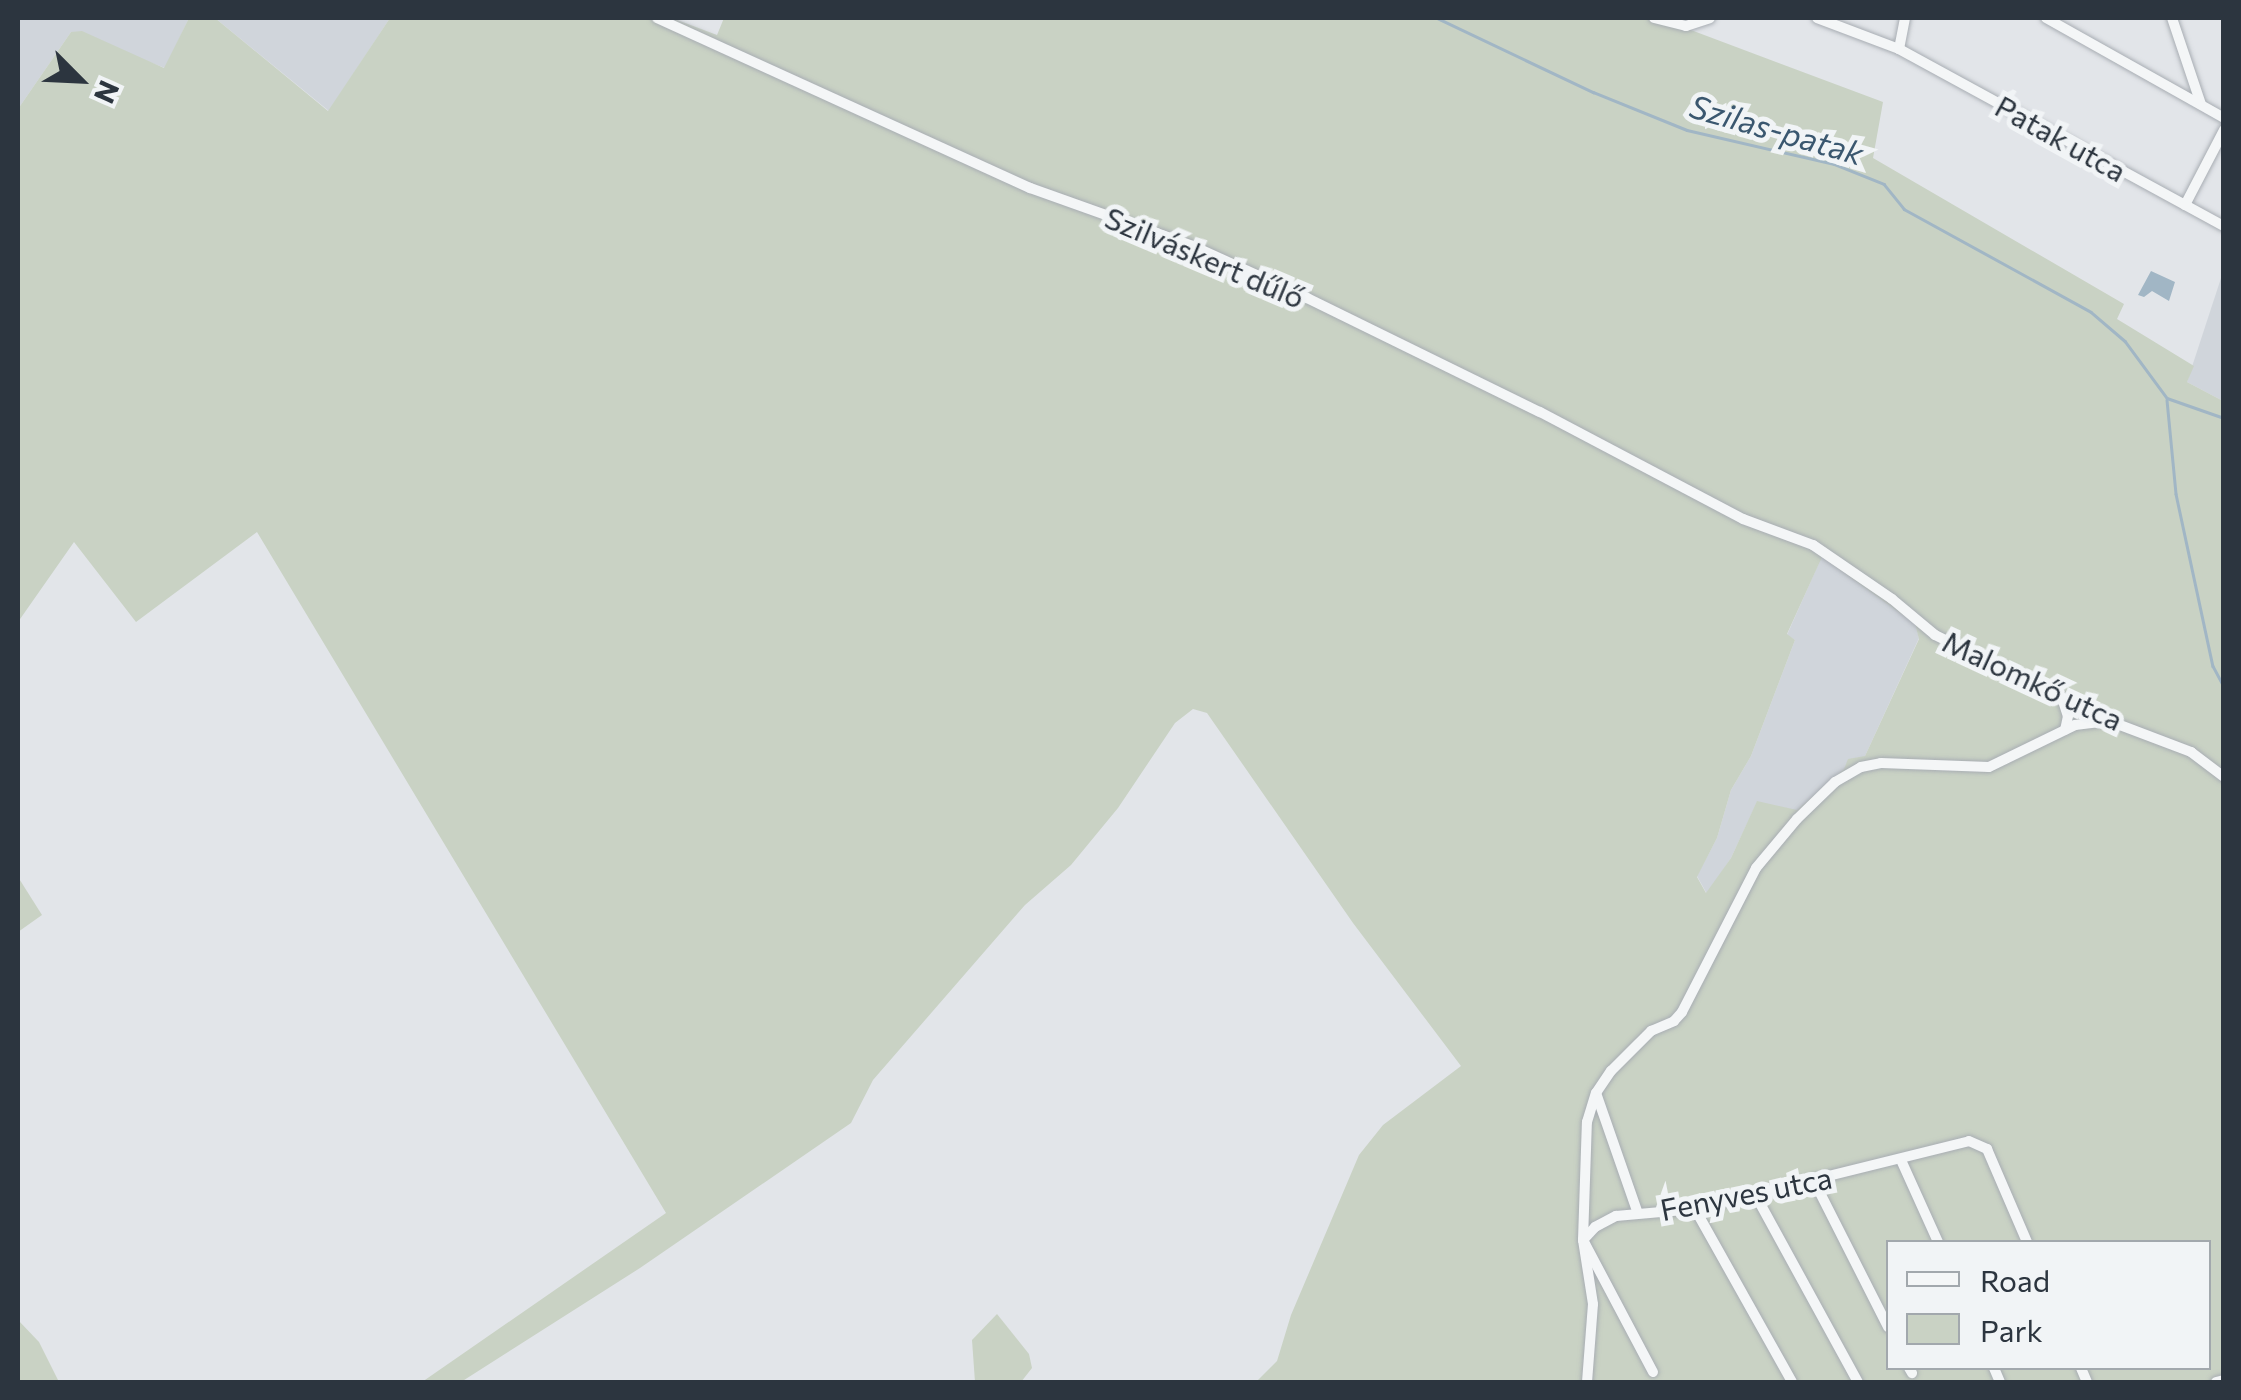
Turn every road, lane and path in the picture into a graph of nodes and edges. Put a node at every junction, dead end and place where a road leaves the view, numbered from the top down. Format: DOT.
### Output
graph roads {
  1 [pos="657,18"];
  2 [pos="1654,18"];
  3 [pos="1710,18"];
  4 [pos="1817,18"];
  5 [pos="1905,18"];
  6 [pos="2046,18"];
  7 [pos="2172,18"];
  8 [pos="1899,49"];
  9 [pos="2201,104"];
  10 [pos="2224,118"];
  11 [pos="2224,130"];
  12 [pos="2185,205"];
  13 [pos="2224,226"];
  14 [pos="1743,519"];
  15 [pos="2060,696"];
  16 [pos="2112,722"];
  17 [pos="2065,730"];
  18 [pos="2224,776"];
  19 [pos="1596,1093"];
  20 [pos="1901,1160"];
  21 [pos="1814,1181"];
  22 [pos="1756,1196"];
  23 [pos="1695,1210"];
  24 [pos="1637,1212"];
  25 [pos="1583,1240"];
  26 [pos="1937,1240"];
  27 [pos="2026,1240"];
  28 [pos="1886,1323"];
  29 [pos="1654,1372"];
  30 [pos="2224,1380"];
  31 [pos="1587,1382"];
  32 [pos="1792,1382"];
  33 [pos="1858,1382"];
  34 [pos="2216,1382"];
  1 -- 14 [label="street, Szilváskert dűlő"];
  2 -- 3 [label="street"];
  4 -- 8 [label="street, Patak utca"];
  5 -- 8 [label="street"];
  6 -- 9 [label="street"];
  7 -- 9 [label="street"];
  8 -- 12 [label="street, Patak utca"];
  9 -- 10 [label="street"];
  11 -- 12 [label="street"];
  12 -- 13 [label="street, Patak utca"];
  14 -- 15 [label="street, Malomkő utca"];
  15 -- 16 [label="street, Malomkő utca"];
  15 -- 17 [label="street"];
  16 -- 17 [label="street"];
  16 -- 18 [label="street, Malomkő utca"];
  17 -- 19 [label="street"];
  19 -- 24 [label="street, Fenyves utca"];
  19 -- 25 [label="street"];
  20 -- 21 [label="street, Fenyves utca"];
  20 -- 26 [label="street"];
  20 -- 27 [label="street, Fenyves utca"];
  21 -- 22 [label="street, Fenyves utca"];
  21 -- 28 [label="street"];
  22 -- 23 [label="street, Fenyves utca"];
  22 -- 33 [label="street"];
  23 -- 24 [label="street, Fenyves utca"];
  23 -- 32 [label="street"];
  24 -- 25 [label="street"];
  25 -- 29 [label="street"];
  25 -- 31 [label="street"];
  30 -- 34 [label="street"];
}
